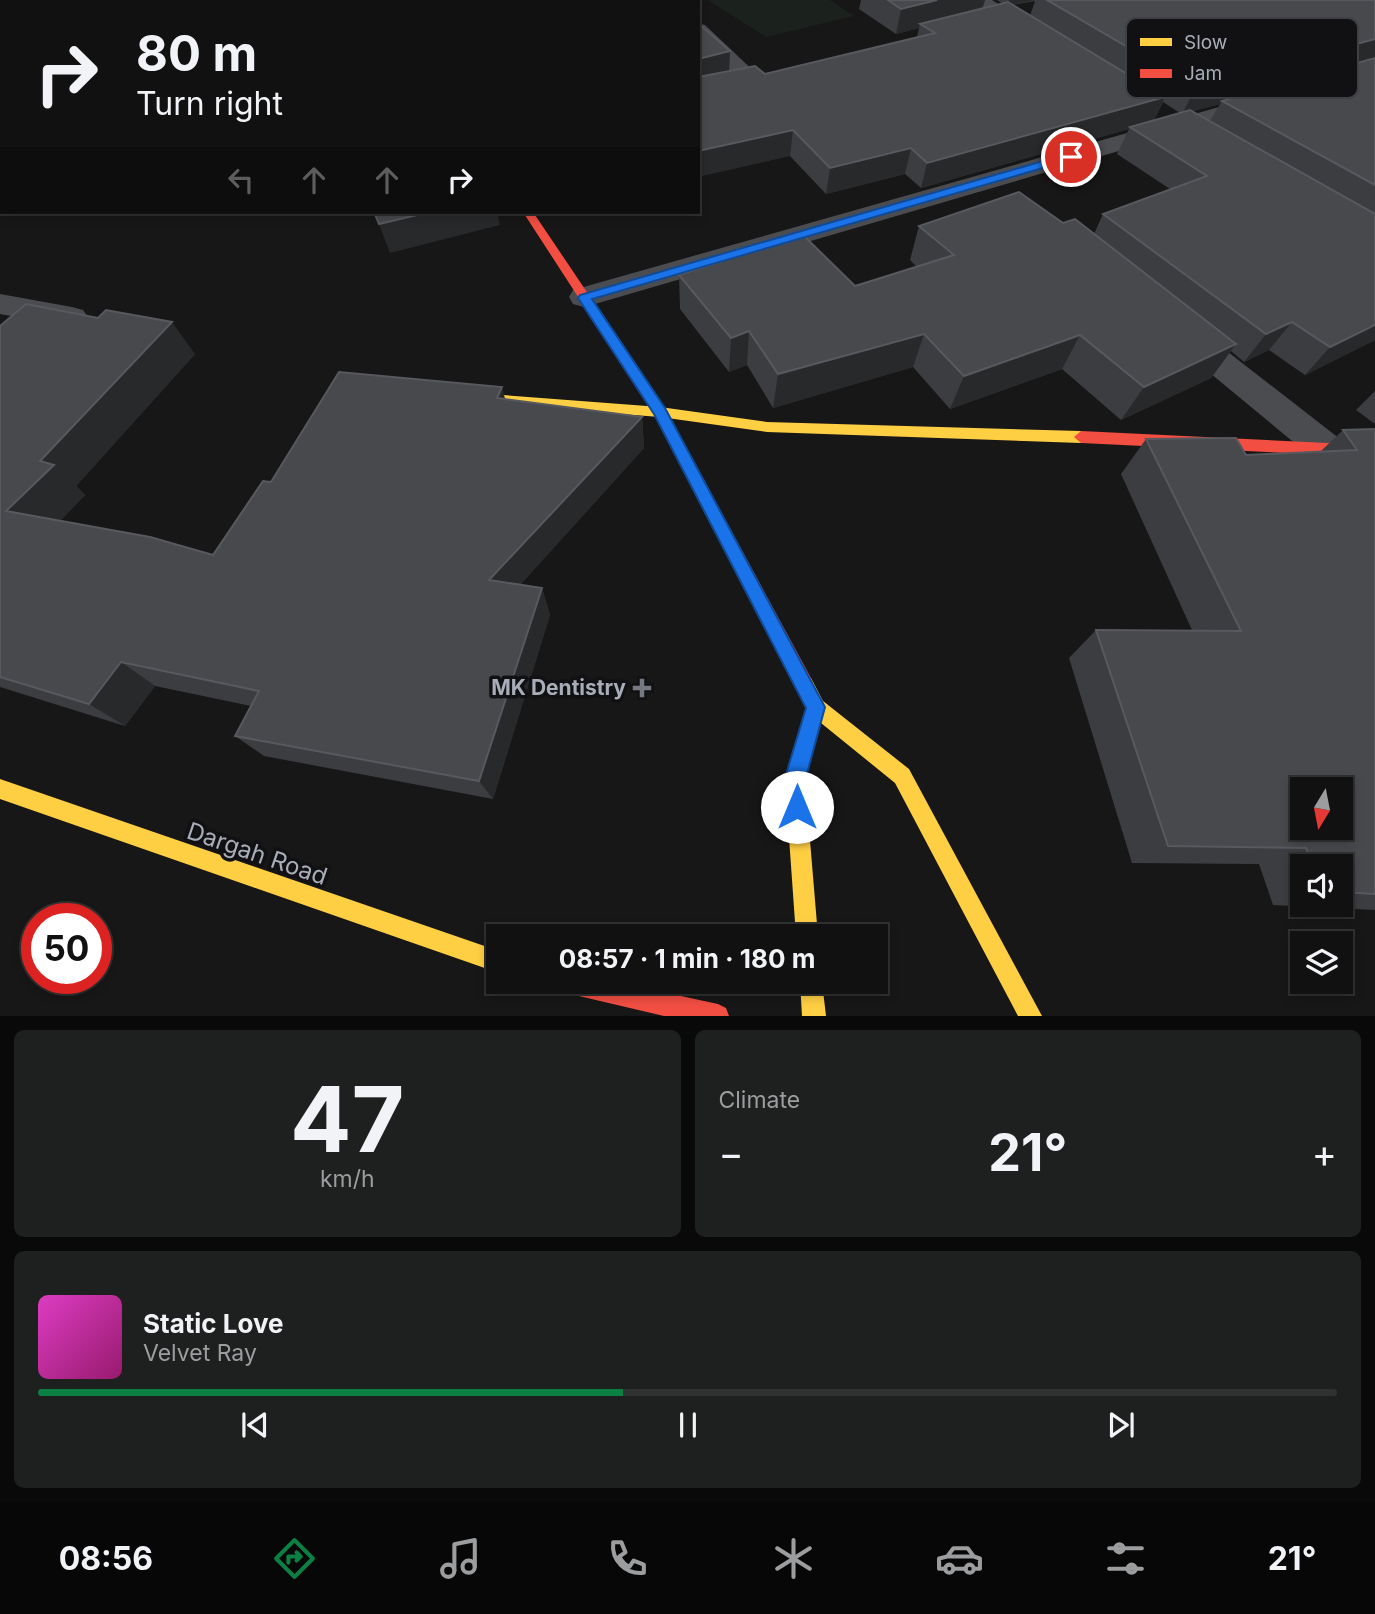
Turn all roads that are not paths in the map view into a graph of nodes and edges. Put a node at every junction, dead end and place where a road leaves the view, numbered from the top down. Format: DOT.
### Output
graph roads {
  1 [pos="978,11"];
  2 [pos="1030,11"];
  3 [pos="1004,16"];
  4 [pos="700,31"];
  5 [pos="1051,45"];
  6 [pos="778,75"];
  7 [pos="752,82"];
  8 [pos="725,88"];
  9 [pos="1274,98"];
  10 [pos="1155,111"];
  11 [pos="1178,125"];
  12 [pos="1201,139"];
  13 [pos="990,180"];
  14 [pos="1023,206"];
  15 [pos="529,214"];
  16 [pos="584,298"];
  17 [pos="0,304"];
  18 [pos="1153,310"];
  19 [pos="103,322"];
  20 [pos="464,398"];
  21 [pos="660,412"];
  22 [pos="1375,446"];
  23 [pos="1327,449"];
  24 [pos="816,707"];
  25 [pos="0,789"];
  26 [pos="806,924"];
  27 [pos="486,957"];
  28 [pos="620,994"];
  29 [pos="812,994"];
  30 [pos="718,1016"];
  31 [pos="814,1016"];
  32 [pos="1031,1016"];
  1 -- 3 [label="street"];
  2 -- 3 [label="street"];
  3 -- 5 [label="street"];
  4 -- 7 [label="street"];
  6 -- 7 [label="street"];
  7 -- 8 [label="street"];
  9 -- 11 [label="street"];
  10 -- 11 [label="street"];
  11 -- 12 [label="street"];
  11 -- 13 [label="street"];
  13 -- 14 [label="street"];
  13 -- 16 [label="street"];
  15 -- 16 [label="main road"];
  16 -- 21 [label="main road"];
  17 -- 19 [label="street"];
  18 -- 23 [label="street"];
  20 -- 21 [label="main road"];
  21 -- 23 [label="main road"];
  21 -- 24 [label="main road"];
  22 -- 23 [label="main road"];
  24 -- 26 [label="main road"];
  24 -- 32 [label="main road"];
  25 -- 27 [label="main road, Dargah Road"];
  28 -- 30 [label="main road"];
  29 -- 31 [label="main road"];
}
